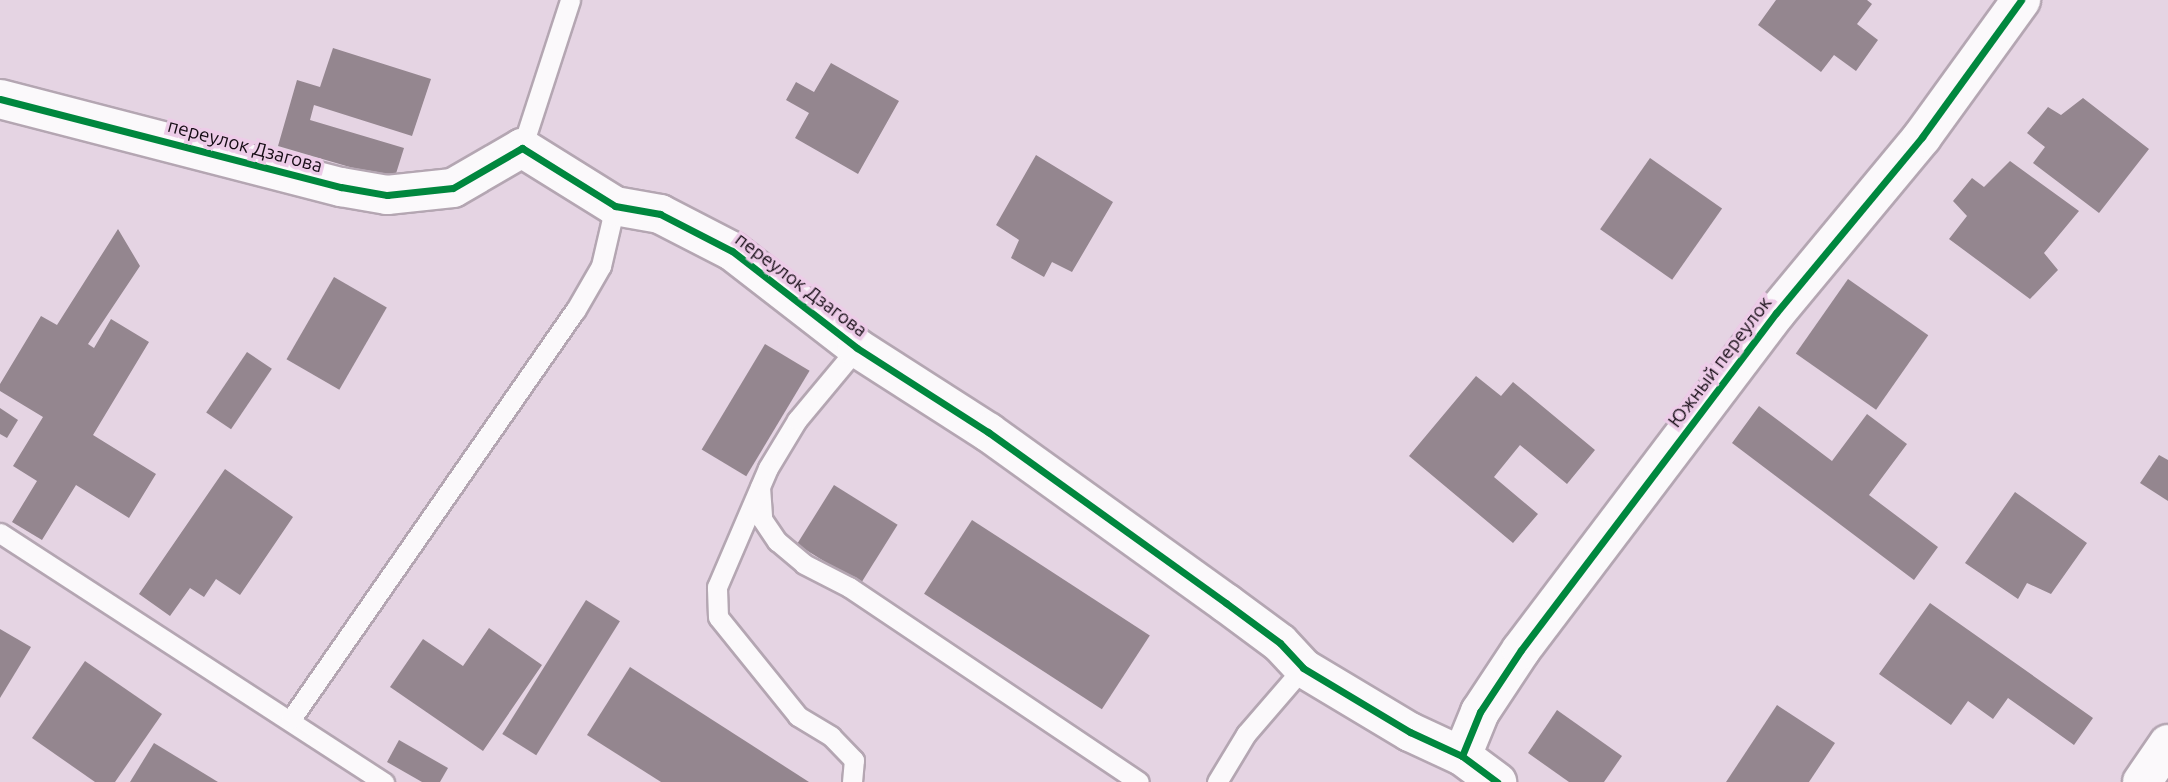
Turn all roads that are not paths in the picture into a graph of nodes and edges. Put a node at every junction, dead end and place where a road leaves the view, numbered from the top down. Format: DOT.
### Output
graph roads {
  1 [pos="570,0"];
  2 [pos="2021,0"];
  3 [pos="0,99"];
  4 [pos="522,148"];
  5 [pos="615,206"];
  6 [pos="858,348"];
  7 [pos="760,486"];
  8 [pos="0,533"];
  9 [pos="1303,668"];
  10 [pos="291,719"];
  11 [pos="2168,744"];
  12 [pos="1462,756"];
  13 [pos="384,782"];
  14 [pos="852,782"];
  15 [pos="1139,782"];
  16 [pos="1217,782"];
  17 [pos="1497,782"];
  18 [pos="2142,782"];
  1 -- 4 [label="lane"];
  2 -- 12 [label="street, Южный переулок"];
  3 -- 4 [label="street, переулок Дзагова"];
  4 -- 5 [label="street, переулок Дзагова"];
  5 -- 6 [label="street, переулок Дзагова"];
  5 -- 10 [label="lane"];
  6 -- 7 [label="lane"];
  6 -- 9 [label="street, переулок Дзагова"];
  7 -- 14 [label="lane"];
  7 -- 15 [label="lane"];
  8 -- 10 [label="lane"];
  9 -- 12 [label="street, переулок Дзагова"];
  9 -- 16 [label="lane"];
  10 -- 13 [label="lane"];
  11 -- 18 [label="street"];
  12 -- 17 [label="street, переулок Дзагова"];
}
